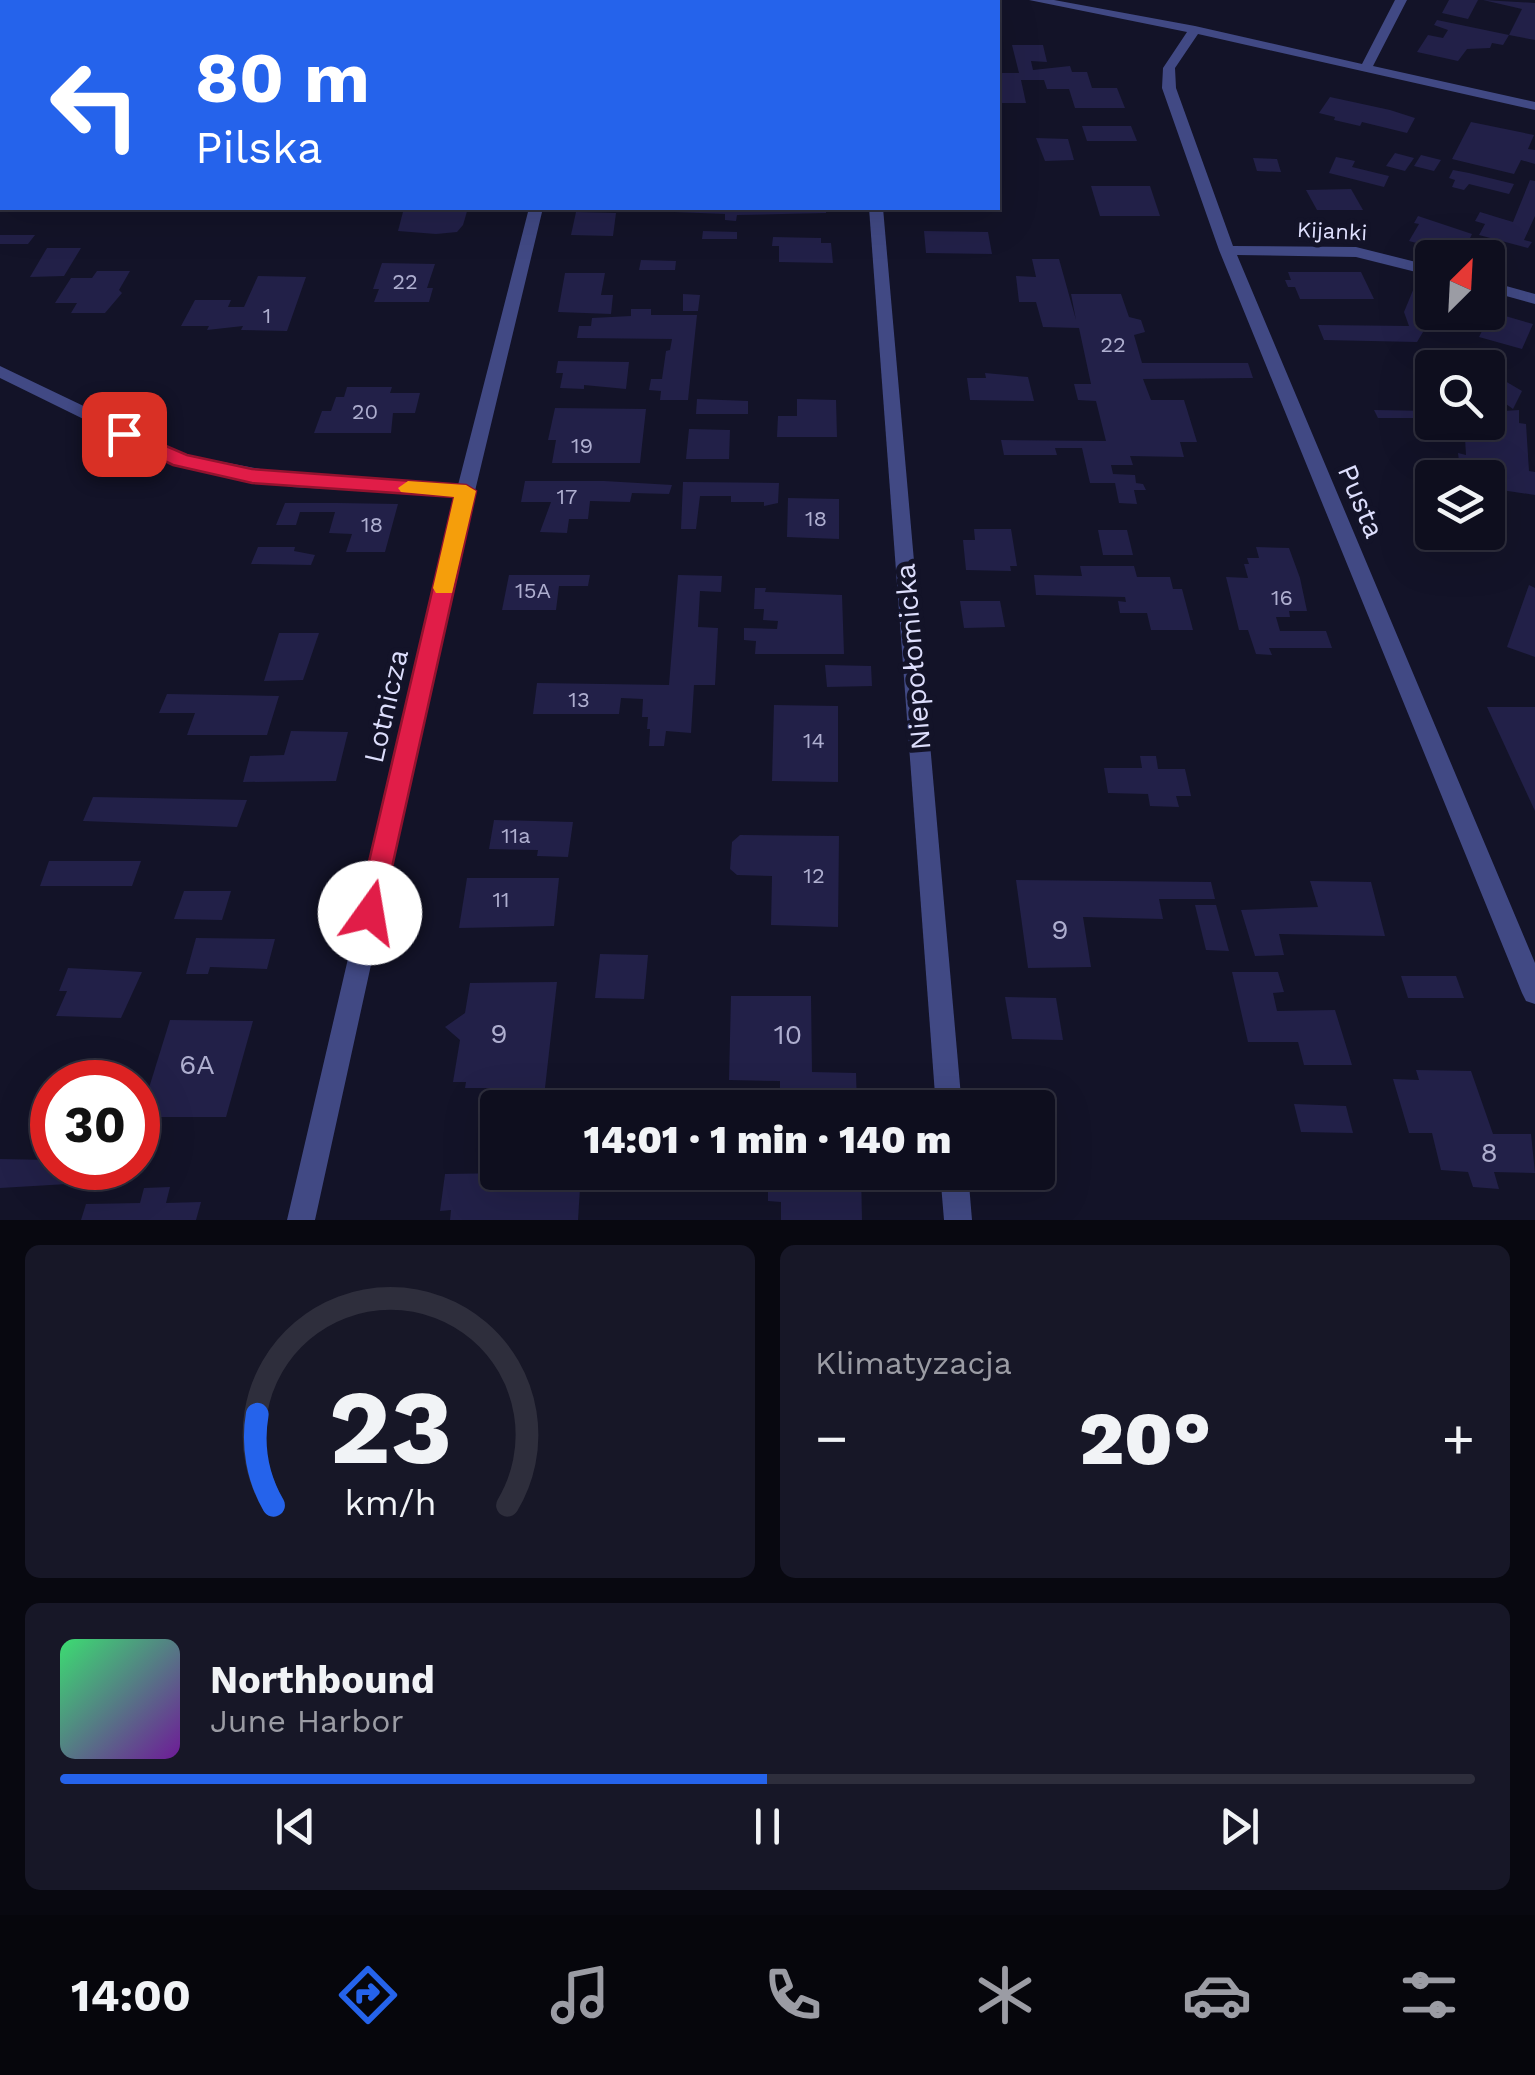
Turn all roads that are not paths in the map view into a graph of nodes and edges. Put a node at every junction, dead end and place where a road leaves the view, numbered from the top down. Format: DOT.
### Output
graph roads {
  1 [pos="1035,0"];
  2 [pos="1401,0"];
  3 [pos="1195,30"];
  4 [pos="1366,68"];
  5 [pos="1535,106"];
  6 [pos="536,210"];
  7 [pos="876,210"];
  8 [pos="1228,250"];
  9 [pos="1415,267"];
  10 [pos="1505,291"];
  11 [pos="1535,299"];
  12 [pos="0,372"];
  13 [pos="466,491"];
  14 [pos="1530,966"];
  15 [pos="1535,992"];
  16 [pos="948,1090"];
  17 [pos="956,1190"];
  18 [pos="301,1220"];
  19 [pos="958,1220"];
  1 -- 3 [label="street"];
  2 -- 4 [label="street"];
  3 -- 4 [label="street"];
  3 -- 8 [label="street, Pusta"];
  4 -- 5 [label="street"];
  6 -- 13 [label="street, Lotnicza"];
  7 -- 16 [label="street, Niepołomicka"];
  8 -- 9 [label="street, Kijanki"];
  8 -- 14 [label="street, Pusta"];
  10 -- 11 [label="street"];
  12 -- 13 [label="street"];
  13 -- 18 [label="street, Lotnicza"];
  14 -- 15 [label="street, Pusta"];
  17 -- 19 [label="street"];
}
